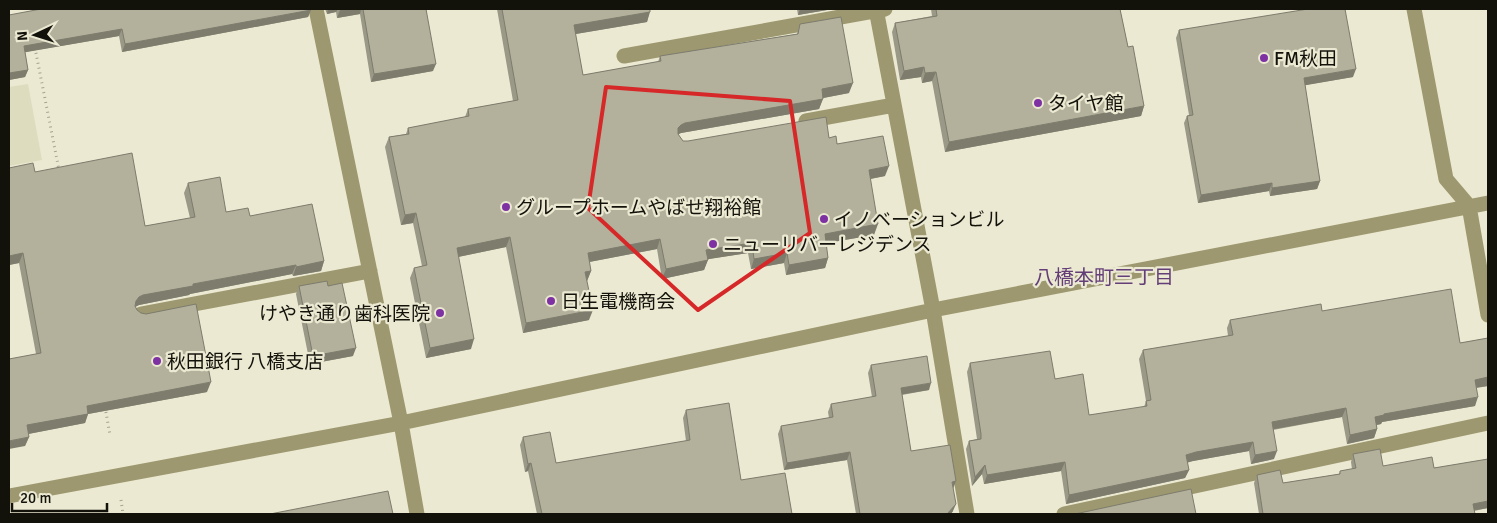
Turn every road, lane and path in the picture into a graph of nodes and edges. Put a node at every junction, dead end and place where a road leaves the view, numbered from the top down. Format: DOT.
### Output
graph roads {
  1 [pos="316,9"];
  2 [pos="879,9"];
  3 [pos="1414,9"];
  4 [pos="35,48"];
  5 [pos="624,56"];
  6 [pos="894,105"];
  7 [pos="789,124"];
  8 [pos="60,174"];
  9 [pos="1488,202"];
  10 [pos="1468,206"];
  11 [pos="370,271"];
  12 [pos="934,310"];
  13 [pos="141,314"];
  14 [pos="1488,315"];
  15 [pos="105,406"];
  16 [pos="401,423"];
  17 [pos="1488,423"];
  18 [pos="110,435"];
  19 [pos="9,496"];
  20 [pos="121,500"];
  21 [pos="124,514"];
  22 [pos="417,514"];
  23 [pos="967,514"];
  24 [pos="1064,514"];
  1 -- 11 [label="street"];
  2 -- 5 [label="street"];
  2 -- 6 [label="street"];
  3 -- 10 [label="street"];
  4 -- 8 [label="path"];
  6 -- 7 [label="street"];
  6 -- 12 [label="street"];
  9 -- 10 [label="street"];
  10 -- 12 [label="street"];
  10 -- 14 [label="street"];
  11 -- 13 [label="street"];
  11 -- 16 [label="street"];
  12 -- 16 [label="street"];
  12 -- 23 [label="street"];
  15 -- 18 [label="path"];
  16 -- 19 [label="street"];
  16 -- 22 [label="street"];
  17 -- 24 [label="street"];
  20 -- 21 [label="path"];
}
